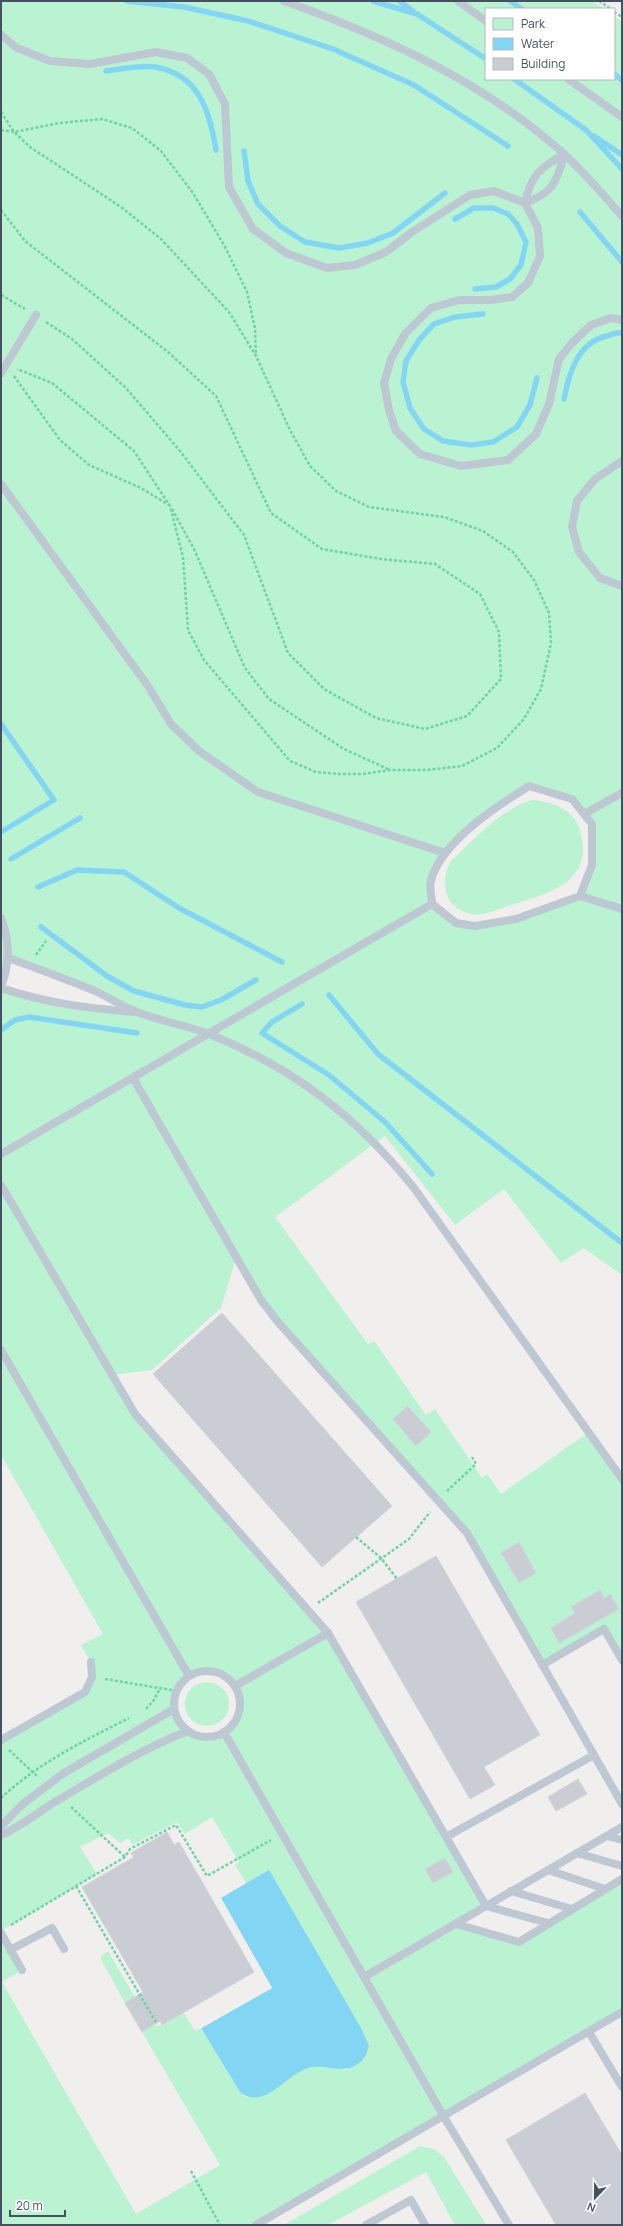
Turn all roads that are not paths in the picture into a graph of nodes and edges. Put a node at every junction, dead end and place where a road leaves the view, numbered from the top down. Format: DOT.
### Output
graph roads {
  1 [pos="284,1"];
  2 [pos="458,1"];
  3 [pos="485,20"];
  4 [pos="1,34"];
  5 [pos="569,80"];
  6 [pos="622,117"];
  7 [pos="564,154"];
  8 [pos="525,203"];
  9 [pos="622,216"];
  10 [pos="36,315"];
  11 [pos="622,320"];
  12 [pos="1,373"];
  13 [pos="622,461"];
  14 [pos="1,484"];
  15 [pos="622,586"];
  16 [pos="622,793"];
  17 [pos="584,814"];
  18 [pos="445,852"];
  19 [pos="580,896"];
  20 [pos="432,904"];
  21 [pos="622,909"];
  22 [pos="1,918"];
  23 [pos="8,958"];
  24 [pos="1,987"];
  25 [pos="137,1012"];
  26 [pos="208,1034"];
  27 [pos="133,1078"];
  28 [pos="1,1154"];
  29 [pos="1,1185"];
  30 [pos="1,1350"];
  31 [pos="622,1479"];
  32 [pos="328,1633"];
  33 [pos="622,1660"];
  34 [pos="91,1662"];
  35 [pos="542,1665"];
  36 [pos="189,1676"];
  37 [pos="235,1686"];
  38 [pos="174,1709"];
  39 [pos="188,1731"];
  40 [pos="224,1732"];
  41 [pos="1,1740"];
  42 [pos="594,1755"];
  43 [pos="622,1804"];
  44 [pos="1,1826"];
  45 [pos="622,1827"];
  46 [pos="1,1835"];
  47 [pos="607,1836"];
  48 [pos="446,1837"];
  49 [pos="622,1840"];
  50 [pos="577,1853"];
  51 [pos="622,1866"];
  52 [pos="548,1870"];
  53 [pos="622,1879"];
  54 [pos="605,1889"];
  55 [pos="511,1891"];
  56 [pos="486,1906"];
  57 [pos="572,1909"];
  58 [pos="548,1923"];
  59 [pos="456,1924"];
  60 [pos="1,1933"];
  61 [pos="64,1949"];
  62 [pos="10,1950"];
  63 [pos="22,1970"];
  64 [pos="364,1977"];
  65 [pos="622,2012"];
  66 [pos="589,2032"];
  67 [pos="622,2087"];
  68 [pos="444,2117"];
  69 [pos="256,2225"];
  70 [pos="366,2225"];
  71 [pos="425,2225"];
  72 [pos="509,2225"];
  1 -- 7 [label="lane"];
  2 -- 3 [label="lane"];
  4 -- 8 [label="lane"];
  5 -- 6 [label="lane"];
  7 -- 8 [label="lane"];
  7 -- 8 [label="lane"];
  7 -- 9 [label="lane"];
  8 -- 11 [label="lane"];
  10 -- 12 [label="lane"];
  13 -- 15 [label="lane"];
  14 -- 18 [label="lane"];
  16 -- 17 [label="lane"];
  17 -- 18 [label="lane"];
  17 -- 19 [label="lane"];
  18 -- 20 [label="lane"];
  19 -- 20 [label="lane"];
  19 -- 21 [label="lane"];
  20 -- 26 [label="lane"];
  22 -- 23 [label="lane"];
  23 -- 24 [label="lane"];
  23 -- 25 [label="lane"];
  24 -- 25 [label="lane"];
  25 -- 26 [label="lane"];
  26 -- 27 [label="lane"];
  26 -- 31 [label="lane"];
  27 -- 28 [label="lane"];
  27 -- 35 [label="lane"];
  29 -- 32 [label="lane"];
  30 -- 36 [label="lane"];
  32 -- 37 [label="lane"];
  32 -- 48 [label="lane"];
  33 -- 35 [label="lane"];
  34 -- 41 [label="lane"];
  35 -- 42 [label="lane"];
  36 -- 37 [label="lane"];
  36 -- 38 [label="lane"];
  37 -- 40 [label="lane"];
  38 -- 39 [label="lane"];
  38 -- 44 [label="lane"];
  39 -- 40 [label="lane"];
  39 -- 46 [label="lane"];
  40 -- 64 [label="lane"];
  42 -- 43 [label="lane"];
  42 -- 48 [label="lane"];
  45 -- 47 [label="lane"];
  47 -- 49 [label="lane"];
  47 -- 50 [label="lane"];
  48 -- 56 [label="lane"];
  50 -- 51 [label="lane"];
  50 -- 52 [label="lane"];
  52 -- 54 [label="lane"];
  52 -- 55 [label="lane"];
  53 -- 54 [label="lane"];
  54 -- 57 [label="lane"];
  55 -- 56 [label="lane"];
  55 -- 57 [label="lane"];
  56 -- 58 [label="lane"];
  56 -- 59 [label="lane"];
  57 -- 58 [label="lane"];
  58 -- 59 [label="lane"];
  59 -- 64 [label="lane"];
  60 -- 62 [label="lane"];
  61 -- 62 [label="lane"];
  62 -- 63 [label="lane"];
  64 -- 68 [label="lane"];
  65 -- 66 [label="lane"];
  66 -- 67 [label="lane"];
  66 -- 68 [label="lane"];
  68 -- 69 [label="lane"];
  68 -- 72 [label="lane"];
  70 -- 71 [label="lane"];
}
